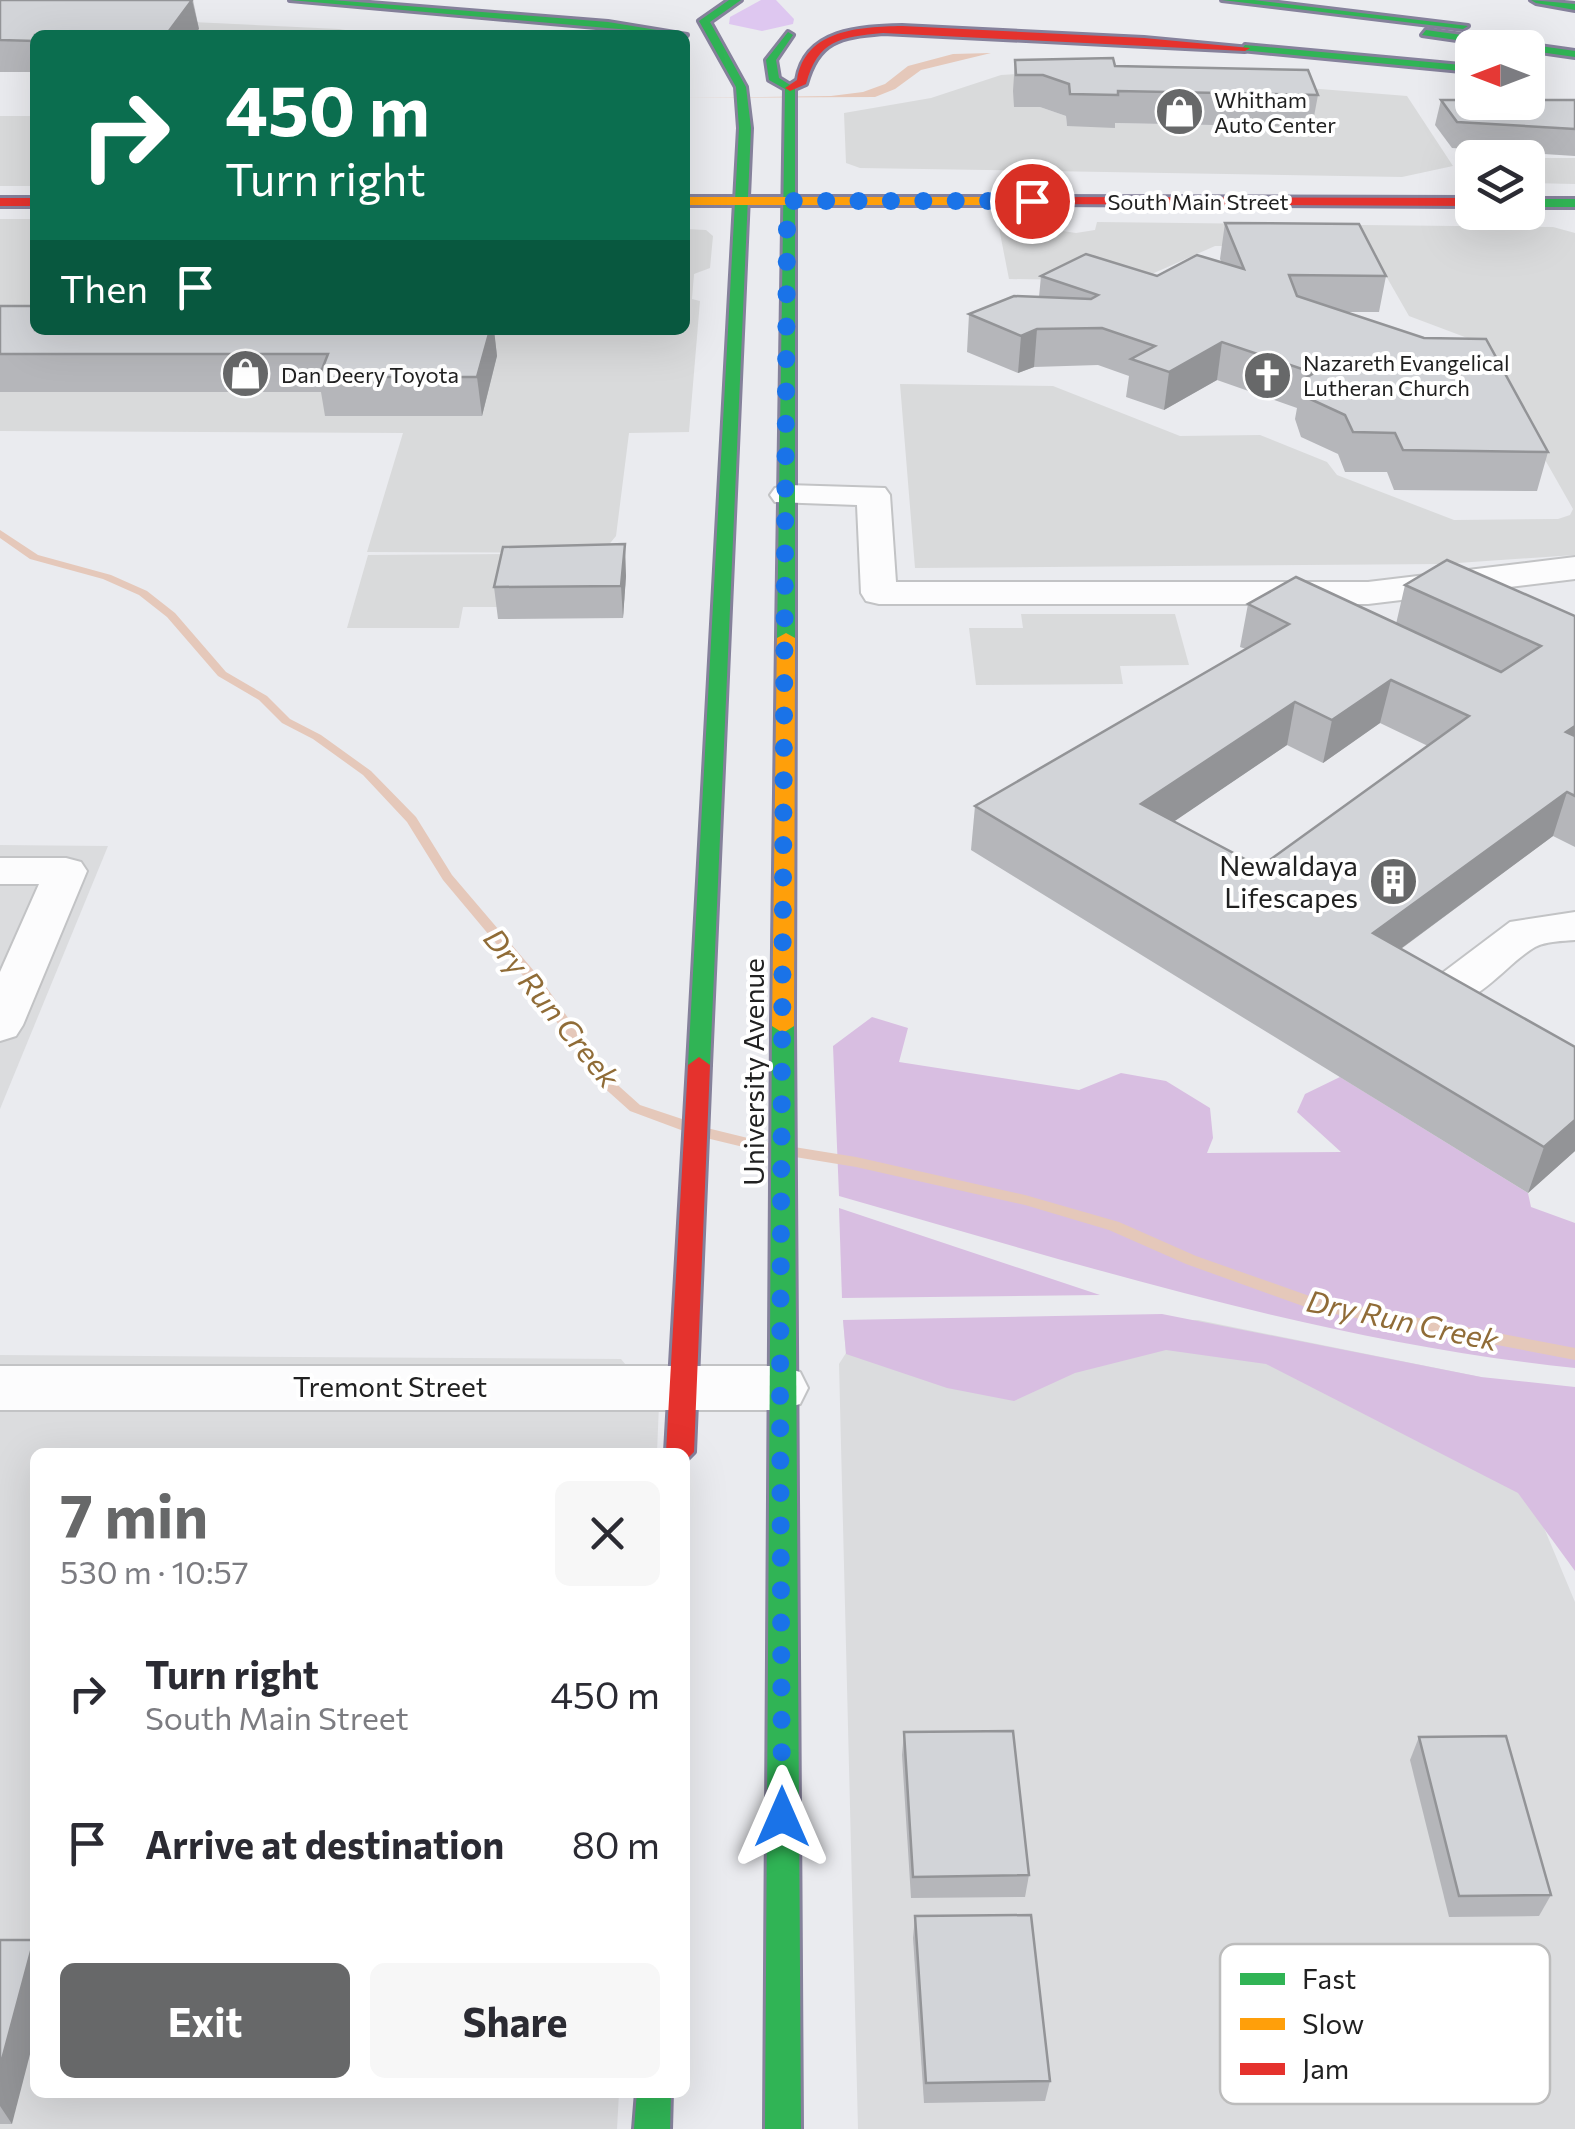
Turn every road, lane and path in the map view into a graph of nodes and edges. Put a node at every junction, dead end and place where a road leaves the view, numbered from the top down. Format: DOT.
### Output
graph roads {
  1 [pos="296,0"];
  2 [pos="736,0"];
  3 [pos="1227,0"];
  4 [pos="1536,0"];
  5 [pos="1575,7"];
  6 [pos="1197,8"];
  7 [pos="816,22"];
  8 [pos="698,33"];
  9 [pos="792,35"];
  10 [pos="844,36"];
  11 [pos="1575,42"];
  12 [pos="1575,54"];
  13 [pos="1455,68"];
  14 [pos="790,96"];
  15 [pos="790,201"];
  16 [pos="0,202"];
  17 [pos="30,202"];
  18 [pos="690,202"];
  19 [pos="743,202"];
  20 [pos="1455,202"];
  21 [pos="1545,203"];
  22 [pos="1575,203"];
  23 [pos="787,495"];
  24 [pos="1575,568"];
  25 [pos="0,871"];
  26 [pos="1575,926"];
  27 [pos="1449,991"];
  28 [pos="0,1025"];
  29 [pos="0,1388"];
  30 [pos="683,1388"];
  31 [pos="780,1388"];
  32 [pos="680,1448"];
  33 [pos="654,2098"];
  34 [pos="652,2129"];
  35 [pos="783,2129"];
  1 -- 8 [label="main road"];
  2 -- 8 [label="main road"];
  3 -- 11 [label="main road"];
  4 -- 5 [label="main road"];
  6 -- 12 [label="main road"];
  7 -- 9 [label="main road"];
  8 -- 9 [label="main road"];
  8 -- 19 [label="main road, University Avenue"];
  9 -- 10 [label="main road"];
  9 -- 14 [label="main road, University Avenue"];
  10 -- 13 [label="main road"];
  10 -- 14 [label="main road"];
  14 -- 15 [label="main road, University Avenue"];
  15 -- 19 [label="main road, South Main Street"];
  15 -- 20 [label="main road, South Main Street"];
  15 -- 23 [label="main road, University Avenue"];
  16 -- 17 [label="main road"];
  18 -- 19 [label="main road, South Main Street"];
  19 -- 30 [label="main road, University Avenue"];
  21 -- 22 [label="main road"];
  23 -- 24 [label="street"];
  23 -- 31 [label="main road, University Avenue"];
  25 -- 28 [label="street"];
  26 -- 27 [label="street"];
  29 -- 30 [label="street, Tremont Street"];
  30 -- 31 [label="street, Tremont Street"];
  30 -- 32 [label="main road, University Avenue"];
  31 -- 35 [label="main road, University Avenue"];
  33 -- 34 [label="main road"];
}
